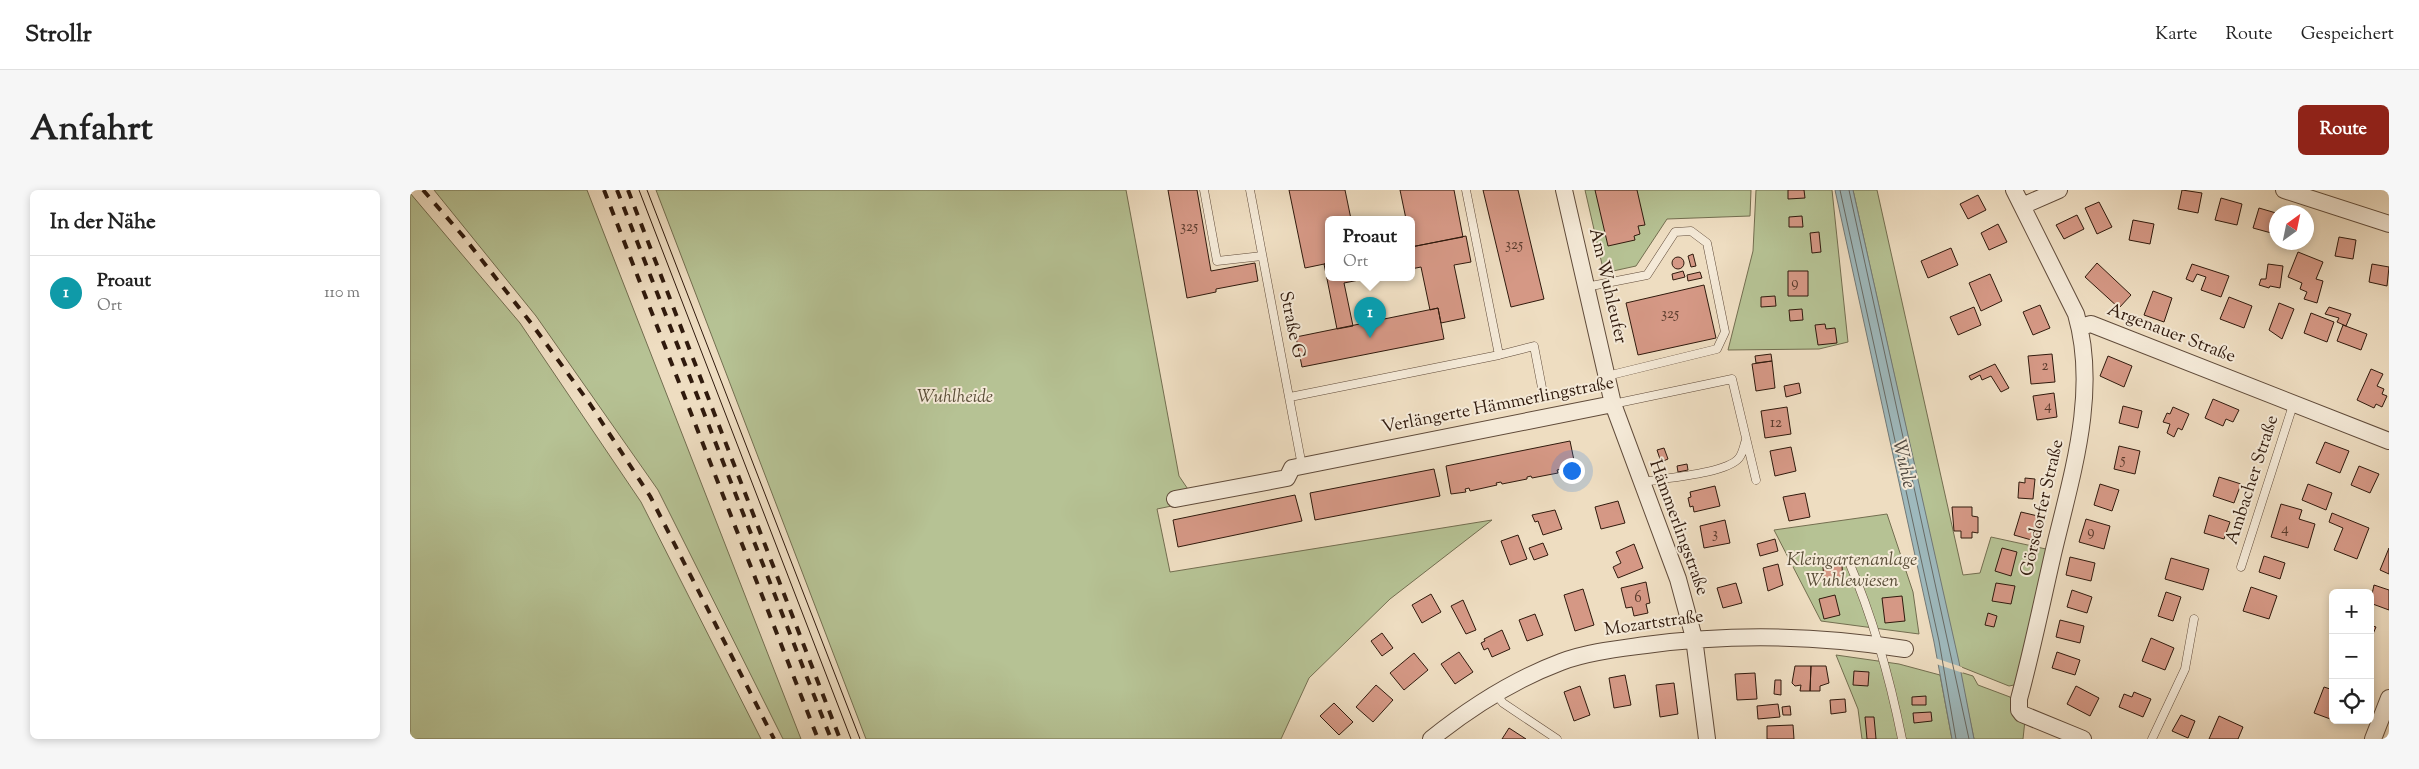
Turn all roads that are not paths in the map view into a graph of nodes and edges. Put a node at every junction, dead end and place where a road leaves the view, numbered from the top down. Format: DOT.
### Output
graph roads {
  1 [pos="1204,190"];
  2 [pos="1250,190"];
  3 [pos="1466,190"];
  4 [pos="1564,190"];
  5 [pos="2014,190"];
  6 [pos="2059,190"];
  7 [pos="2284,190"];
  8 [pos="2337,198"];
  9 [pos="2022,206"];
  10 [pos="2389,224"];
  11 [pos="1262,256"];
  12 [pos="1586,287"];
  13 [pos="2080,327"];
  14 [pos="1499,355"];
  15 [pos="1610,390"];
  16 [pos="1543,392"];
  17 [pos="1290,397"];
  18 [pos="2294,402"];
  19 [pos="1746,438"];
  20 [pos="2389,441"];
  21 [pos="1302,466"];
  22 [pos="1756,480"];
  23 [pos="1642,482"];
  24 [pos="1175,499"];
  25 [pos="1846,562"];
  26 [pos="2241,567"];
  27 [pos="2194,619"];
  28 [pos="1694,638"];
  29 [pos="1878,644"];
  30 [pos="1905,649"];
  31 [pos="1495,693"];
  32 [pos="2389,698"];
  33 [pos="1431,739"];
  34 [pos="1557,739"];
  35 [pos="1707,739"];
  36 [pos="1902,739"];
  37 [pos="2083,739"];
  38 [pos="2152,739"];
  39 [pos="2373,739"];
  1 -- 11 [label="lane"];
  2 -- 11 [label="lane, Straße G"];
  3 -- 14 [label="lane"];
  4 -- 12 [label="street, Am Wuhleufer"];
  5 -- 9 [label="street, Argenauer Straße"];
  6 -- 9 [label="street"];
  7 -- 8 [label="street"];
  8 -- 10 [label="street"];
  9 -- 13 [label="street, Argenauer Straße"];
  11 -- 17 [label="lane, Straße G"];
  12 -- 15 [label="street, Am Wuhleufer"];
  12 -- 15 [label="lane"];
  13 -- 18 [label="street, Argenauer Straße"];
  13 -- 37 [label="street, Görsdorfer Straße"];
  14 -- 16 [label="lane"];
  14 -- 17 [label="lane"];
  15 -- 19 [label="lane, Verlängerte Hämmerlingstraße"];
  15 -- 21 [label="street, Verlängerte Hämmerlingstraße"];
  15 -- 23 [label="street, Hämmerlingstraße"];
  17 -- 21 [label="lane, Straße G"];
  18 -- 20 [label="street, Argenauer Straße"];
  18 -- 26 [label="lane, Ambacher Straße"];
  19 -- 22 [label="lane, Verlängerte Hämmerlingstraße"];
  19 -- 23 [label="lane"];
  21 -- 24 [label="street, Verlängerte Hämmerlingstraße"];
  23 -- 28 [label="street, Hämmerlingstraße"];
  25 -- 29 [label="lane"];
  27 -- 38 [label="lane"];
  28 -- 29 [label="street, Mozartstraße"];
  28 -- 31 [label="street, Mozartstraße"];
  28 -- 35 [label="street, Hämmerlingstraße"];
  29 -- 30 [label="street, Mozartstraße"];
  29 -- 36 [label="lane"];
  31 -- 33 [label="street, Mozartstraße"];
  31 -- 34 [label="lane"];
  32 -- 39 [label="street"];
}
